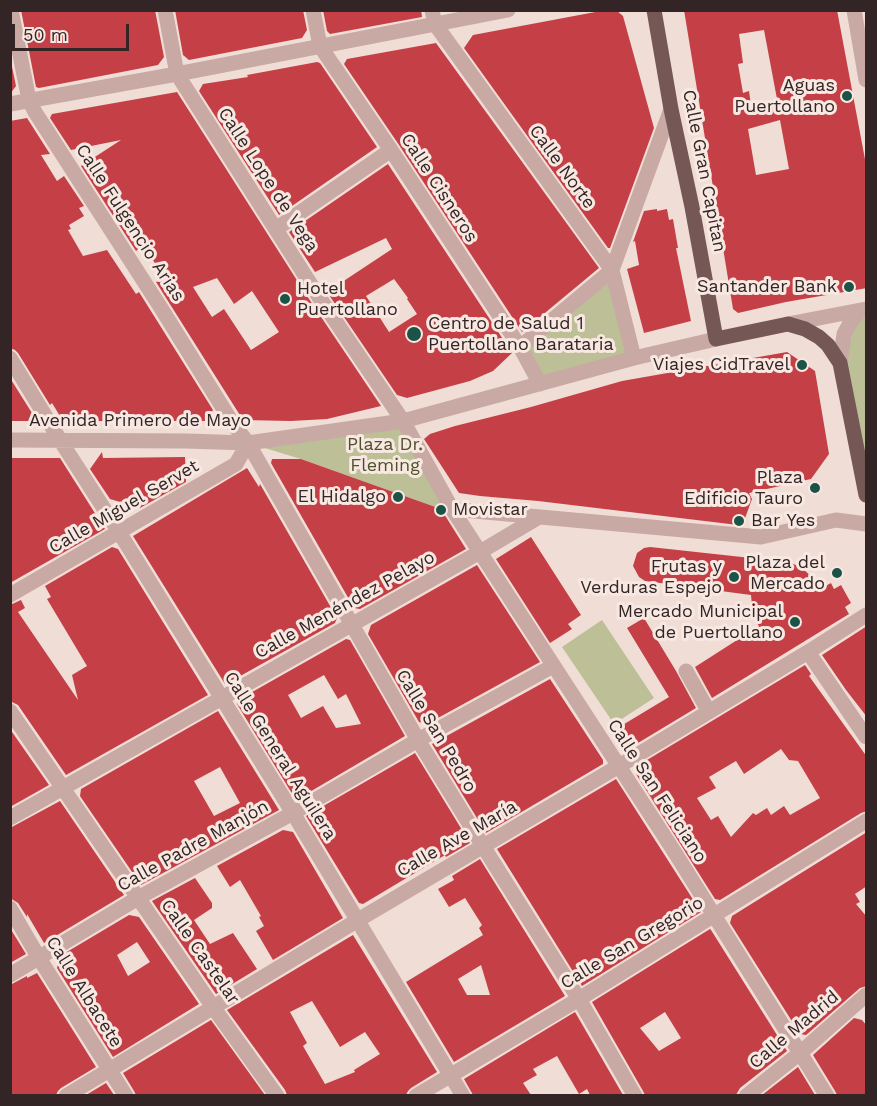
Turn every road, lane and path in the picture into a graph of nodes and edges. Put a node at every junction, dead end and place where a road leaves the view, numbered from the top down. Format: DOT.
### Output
graph roads {
  1 [pos="11,10"];
  2 [pos="165,10"];
  3 [pos="313,10"];
  4 [pos="508,10"];
  5 [pos="654,10"];
  6 [pos="854,10"];
  7 [pos="434,17"];
  8 [pos="320,46"];
  9 [pos="177,74"];
  10 [pos="867,80"];
  11 [pos="29,100"];
  12 [pos="10,104"];
  13 [pos="671,109"];
  14 [pos="391,150"];
  15 [pos="276,228"];
  16 [pos="612,270"];
  17 [pos="864,309"];
  18 [pos="788,324"];
  19 [pos="716,339"];
  20 [pos="520,347"];
  21 [pos="10,358"];
  22 [pos="634,358"];
  23 [pos="840,363"];
  24 [pos="540,384"];
  25 [pos="403,421"];
  26 [pos="10,440"];
  27 [pos="60,440"];
  28 [pos="248,443"];
  29 [pos="867,495"];
  30 [pos="452,509"];
  31 [pos="539,517"];
  32 [pos="867,524"];
  33 [pos="119,532"];
  34 [pos="480,552"];
  35 [pos="10,595"];
  36 [pos="867,615"];
  37 [pos="351,623"];
  38 [pos="808,652"];
  39 [pos="553,666"];
  40 [pos="686,671"];
  41 [pos="221,697"];
  42 [pos="10,711"];
  43 [pos="709,711"];
  44 [pos="867,737"];
  45 [pos="418,740"];
  46 [pos="619,766"];
  47 [pos="63,787"];
  48 [pos="292,813"];
  49 [pos="10,818"];
  50 [pos="867,821"];
  51 [pos="483,846"];
  52 [pos="138,898"];
  53 [pos="10,908"];
  54 [pos="714,916"];
  55 [pos="358,920"];
  56 [pos="39,958"];
  57 [pos="10,975"];
  58 [pos="579,999"];
  59 [pos="864,1003"];
  60 [pos="213,1007"];
  61 [pos="800,1053"];
  62 [pos="110,1070"];
  63 [pos="451,1075"];
  64 [pos="66,1095"];
  65 [pos="126,1095"];
  66 [pos="277,1095"];
  67 [pos="416,1095"];
  68 [pos="463,1095"];
  69 [pos="635,1095"];
  70 [pos="746,1095"];
  71 [pos="827,1095"];
  1 -- 11 [label="street, Calle Fulgencio Arias"];
  2 -- 9 [label="street, Calle Lope de Vega"];
  3 -- 8 [label="street, Calle Cisneros"];
  4 -- 7 [label="street"];
  5 -- 13 [label="main road, Calle Gran Capitan"];
  6 -- 10 [label="street"];
  7 -- 8 [label="street"];
  7 -- 16 [label="street, Calle Norte"];
  8 -- 9 [label="street"];
  8 -- 14 [label="street, Calle Cisneros"];
  9 -- 11 [label="street"];
  9 -- 15 [label="street, Calle Lope de Vega"];
  11 -- 12 [label="street"];
  11 -- 28 [label="street, Calle Fulgencio Arias"];
  13 -- 16 [label="street"];
  13 -- 19 [label="main road, Calle Gran Capitan"];
  14 -- 15 [label="street"];
  14 -- 20 [label="street, Calle Cisneros"];
  15 -- 25 [label="street, Calle Lope de Vega"];
  16 -- 20 [label="street"];
  16 -- 22 [label="street, Calle Norte"];
  17 -- 18 [label="street, Avenida Primero de Mayo"];
  17 -- 23 [label="street"];
  18 -- 19 [label="main road, Avenida Primero de Mayo"];
  18 -- 23 [label="main road"];
  19 -- 22 [label="street, Avenida Primero de Mayo"];
  20 -- 24 [label="street, Calle Cisneros"];
  21 -- 27 [label="street, Calle General Aguilera"];
  22 -- 24 [label="street, Avenida Primero de Mayo"];
  23 -- 29 [label="main road"];
  24 -- 25 [label="street, Avenida Primero de Mayo"];
  25 -- 28 [label="street, Avenida Primero de Mayo"];
  25 -- 30 [label="street"];
  26 -- 27 [label="street, Avenida Primero de Mayo"];
  27 -- 28 [label="street, Avenida Primero de Mayo"];
  27 -- 33 [label="street, Calle General Aguilera"];
  28 -- 33 [label="street, Calle Miguel Servet"];
  28 -- 37 [label="street, Calle San Pedro"];
  30 -- 31 [label="street"];
  30 -- 34 [label="street, Calle San Feliciano"];
  31 -- 32 [label="street"];
  31 -- 34 [label="street, Calle Menéndez Pelayo"];
  33 -- 35 [label="street, Calle Miguel Servet"];
  33 -- 41 [label="street, Calle General Aguilera"];
  34 -- 37 [label="street, Calle Menéndez Pelayo"];
  34 -- 39 [label="street, Calle San Feliciano"];
  36 -- 38 [label="street, Calle Ave María"];
  37 -- 41 [label="street, Calle Menéndez Pelayo"];
  37 -- 45 [label="street, Calle San Pedro"];
  38 -- 43 [label="street, Calle Ave María"];
  38 -- 44 [label="street"];
  39 -- 45 [label="street, Calle Padre Manjón"];
  39 -- 46 [label="street, Calle San Feliciano"];
  40 -- 43 [label="street"];
  41 -- 47 [label="street, Calle Menéndez Pelayo"];
  41 -- 48 [label="street, Calle General Aguilera"];
  42 -- 47 [label="street, Calle Castelar"];
  43 -- 46 [label="street, Calle Ave María"];
  45 -- 48 [label="street, Calle Padre Manjón"];
  45 -- 51 [label="street, Calle San Pedro"];
  46 -- 51 [label="street, Calle Ave María"];
  46 -- 54 [label="street, Calle San Feliciano"];
  47 -- 49 [label="street, Calle Menéndez Pelayo"];
  47 -- 52 [label="street, Calle Castelar"];
  48 -- 52 [label="street, Calle Padre Manjón"];
  48 -- 55 [label="street, Calle General Aguilera"];
  50 -- 54 [label="street, Calle San Gregorio"];
  51 -- 55 [label="street, Calle Ave María"];
  51 -- 58 [label="street, Calle San Pedro"];
  52 -- 56 [label="street, Calle Padre Manjón"];
  52 -- 60 [label="street, Calle Castelar"];
  53 -- 56 [label="street, Calle Albacete"];
  54 -- 58 [label="street, Calle San Gregorio"];
  54 -- 61 [label="street, Calle San Feliciano"];
  55 -- 60 [label="street, Calle Ave María"];
  55 -- 63 [label="street, Calle General Aguilera"];
  56 -- 57 [label="street, Calle Padre Manjón"];
  56 -- 62 [label="street, Calle Albacete"];
  58 -- 63 [label="street, Calle San Gregorio"];
  58 -- 69 [label="street, Calle San Pedro"];
  59 -- 61 [label="street, Calle Madrid"];
  60 -- 62 [label="street, Calle Ave María"];
  60 -- 66 [label="street, Calle Castelar"];
  61 -- 70 [label="street, Calle Madrid"];
  61 -- 71 [label="street, Calle San Feliciano"];
  62 -- 64 [label="street, Calle Ave María"];
  62 -- 65 [label="street, Calle Albacete"];
  63 -- 67 [label="street, Calle San Gregorio"];
  63 -- 68 [label="street, Calle General Aguilera"];
}
